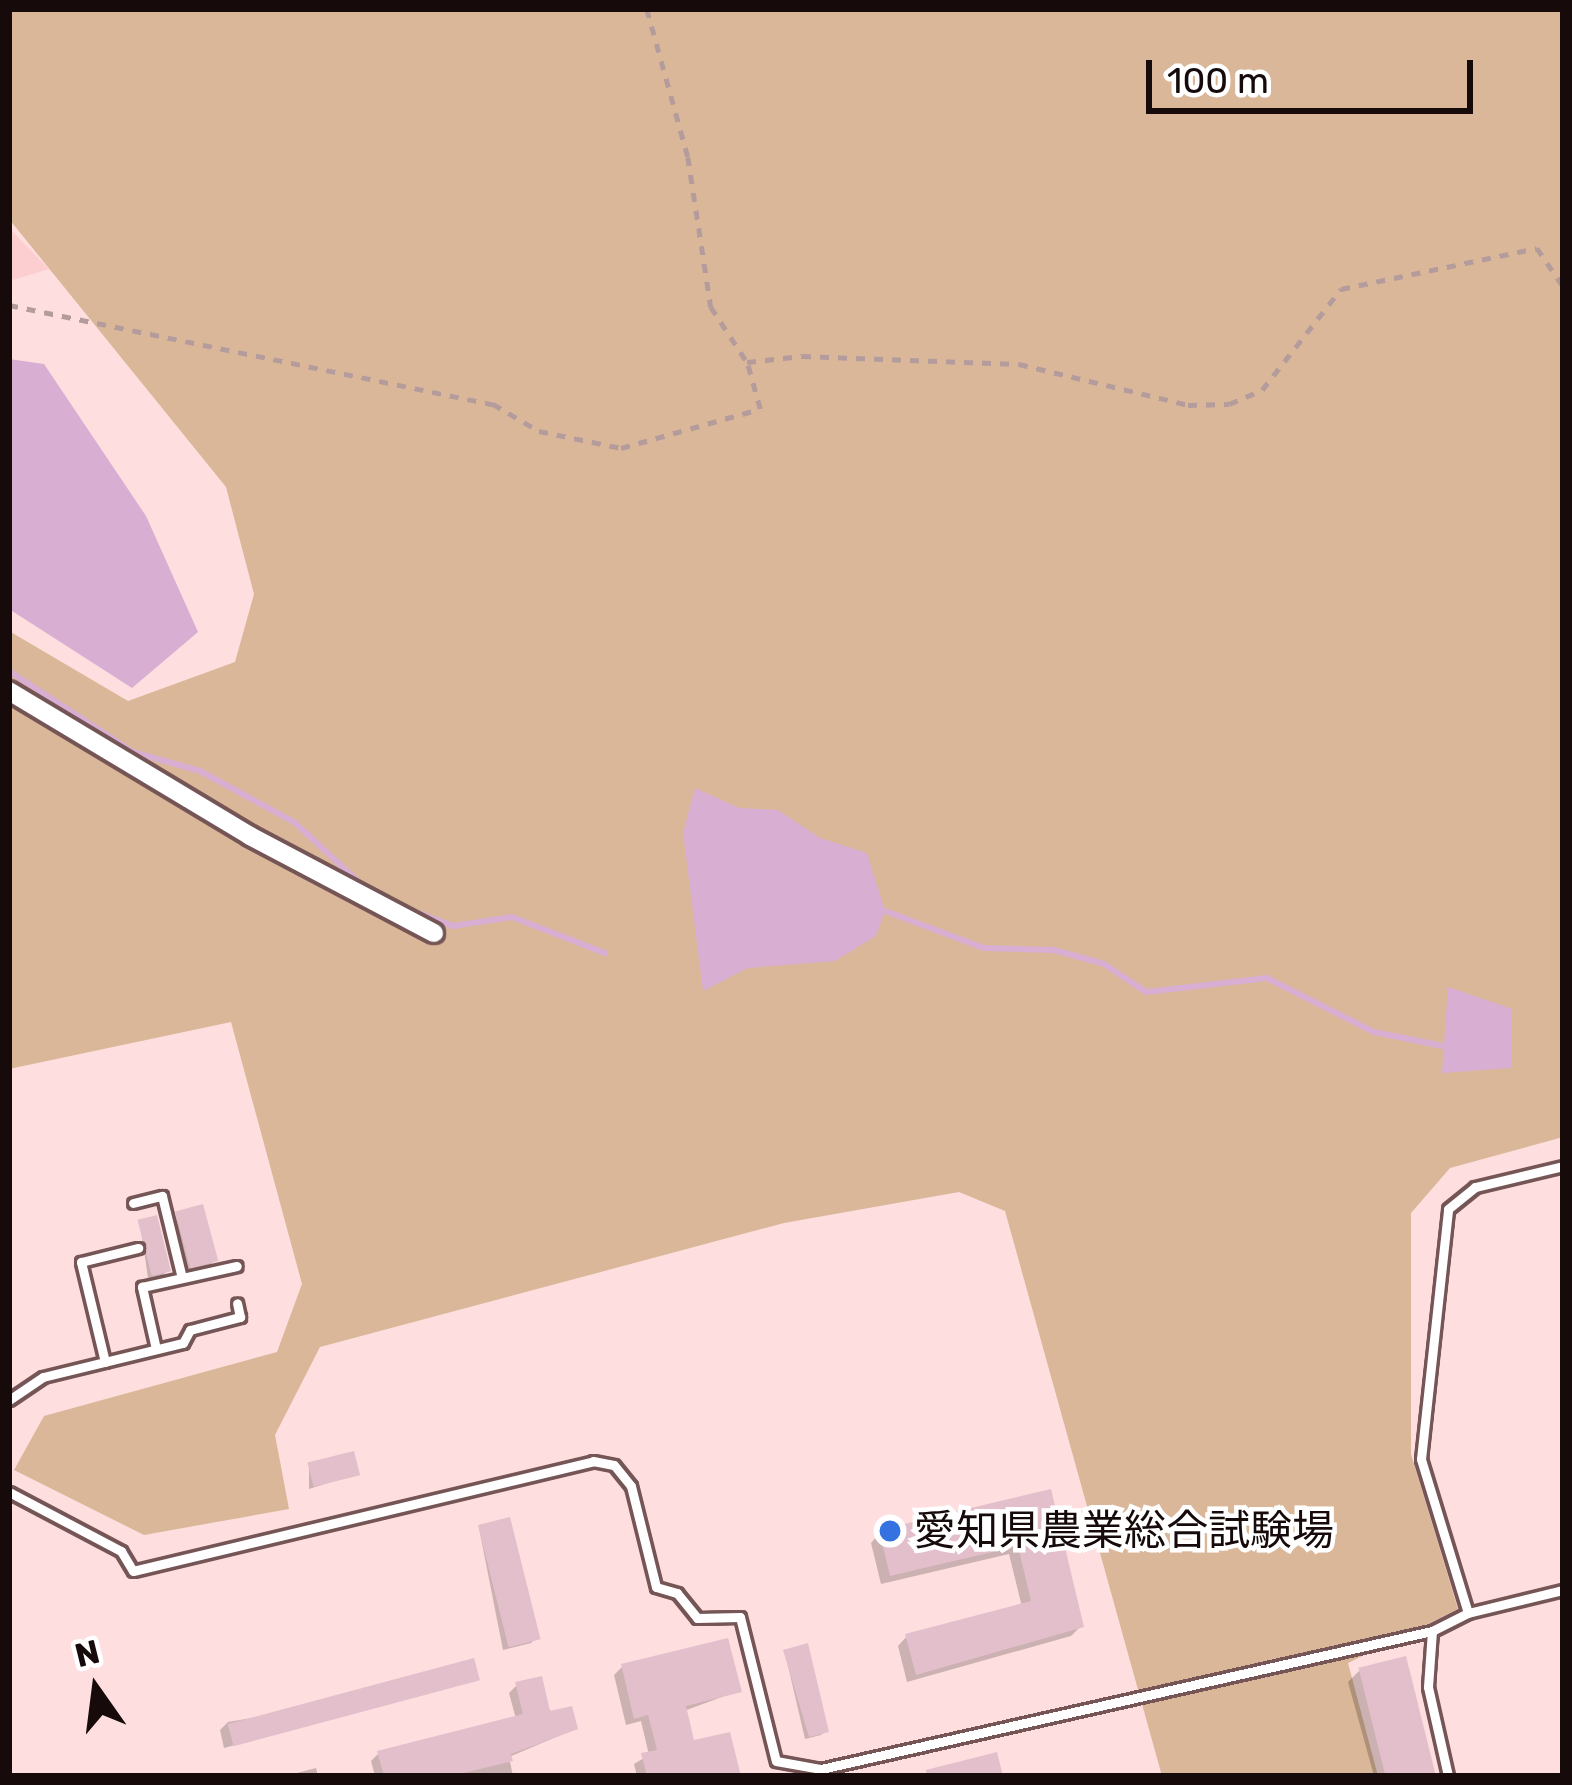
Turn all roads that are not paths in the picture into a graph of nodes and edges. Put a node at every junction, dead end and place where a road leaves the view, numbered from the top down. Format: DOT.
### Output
graph roads {
  1 [pos="9,692"];
  2 [pos="434,934"];
  3 [pos="1563,1166"];
  4 [pos="133,1203"];
  5 [pos="138,1248"];
  6 [pos="237,1266"];
  7 [pos="182,1278"];
  8 [pos="237,1303"];
  9 [pos="156,1349"];
  10 [pos="105,1362"];
  11 [pos="9,1374"];
  12 [pos="19,1387"];
  13 [pos="9,1400"];
  14 [pos="9,1492"];
  15 [pos="1563,1590"];
  16 [pos="1468,1613"];
  17 [pos="1432,1630"];
  18 [pos="1448,1776"];
  1 -- 2 [label="street"];
  3 -- 16 [label="lane"];
  4 -- 7 [label="lane"];
  5 -- 10 [label="lane"];
  6 -- 7 [label="lane"];
  7 -- 9 [label="lane"];
  8 -- 9 [label="lane"];
  9 -- 10 [label="lane"];
  10 -- 12 [label="lane"];
  11 -- 12 [label="lane"];
  12 -- 13 [label="lane"];
  14 -- 17 [label="lane"];
  15 -- 16 [label="lane"];
  16 -- 17 [label="lane"];
  17 -- 18 [label="lane"];
}
